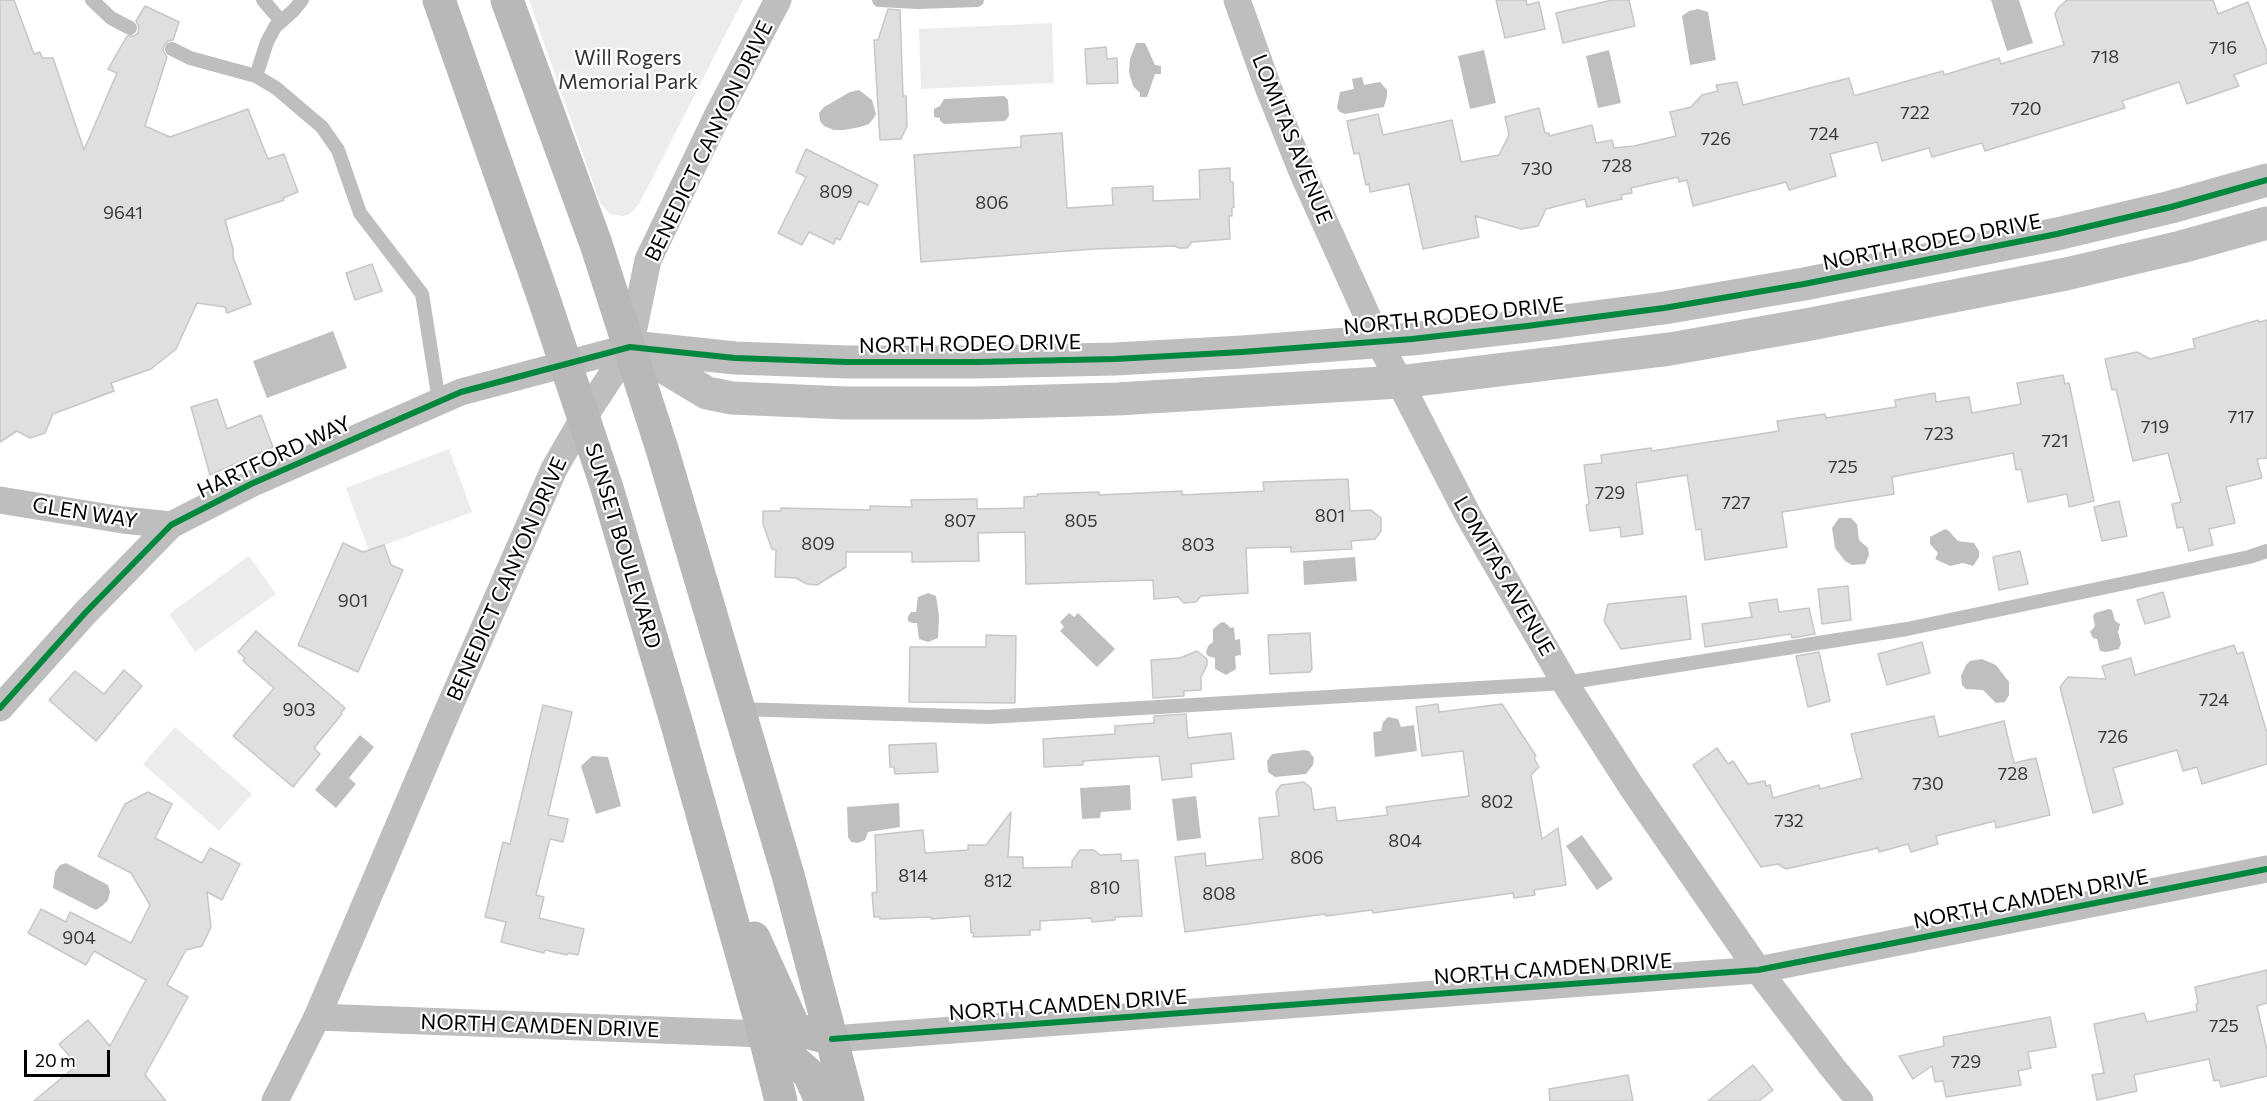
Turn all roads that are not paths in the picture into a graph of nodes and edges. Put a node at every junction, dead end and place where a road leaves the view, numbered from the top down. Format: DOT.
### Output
graph roads {
  1 [pos="92,0"];
  2 [pos="263,0"];
  3 [pos="302,0"];
  4 [pos="439,0"];
  5 [pos="507,0"];
  6 [pos="778,0"];
  7 [pos="879,0"];
  8 [pos="977,0"];
  9 [pos="1237,0"];
  10 [pos="281,21"];
  11 [pos="130,28"];
  12 [pos="171,49"];
  13 [pos="256,76"];
  14 [pos="2267,180"];
  15 [pos="2267,223"];
  16 [pos="1379,342"];
  17 [pos="630,347"];
  18 [pos="565,363"];
  19 [pos="1399,382"];
  20 [pos="439,401"];
  21 [pos="584,417"];
  22 [pos="0,500"];
  23 [pos="171,525"];
  24 [pos="2267,551"];
  25 [pos="1565,682"];
  26 [pos="0,708"];
  27 [pos="740,709"];
  28 [pos="706,830"];
  29 [pos="2267,868"];
  30 [pos="1758,970"];
  31 [pos="316,1017"];
  32 [pos="764,1034"];
  33 [pos="832,1039"];
  34 [pos="275,1101"];
  35 [pos="781,1101"];
  36 [pos="820,1101"];
  37 [pos="848,1101"];
  38 [pos="1860,1101"];
  1 -- 11 [label="lane"];
  2 -- 10 [label="lane"];
  3 -- 10 [label="lane"];
  4 -- 18 [label="main road, SUNSET BOULEVARD"];
  5 -- 17 [label="main road"];
  6 -- 17 [label="street, BENEDICT CANYON DRIVE"];
  7 -- 8 [label="lane"];
  9 -- 16 [label="street, LOMITAS AVENUE"];
  10 -- 13 [label="lane"];
  12 -- 13 [label="lane"];
  13 -- 20 [label="lane"];
  14 -- 16 [label="street, NORTH RODEO DRIVE"];
  15 -- 19 [label="street"];
  16 -- 17 [label="street, NORTH RODEO DRIVE"];
  16 -- 19 [label="street, LOMITAS AVENUE"];
  17 -- 18 [label="street, HARTFORD WAY"];
  17 -- 19 [label="street"];
  17 -- 21 [label="street, BENEDICT CANYON DRIVE"];
  17 -- 27 [label="main road"];
  18 -- 20 [label="street, HARTFORD WAY"];
  18 -- 21 [label="main road, SUNSET BOULEVARD"];
  19 -- 25 [label="street, LOMITAS AVENUE"];
  20 -- 23 [label="street, HARTFORD WAY"];
  21 -- 28 [label="main road, SUNSET BOULEVARD"];
  21 -- 31 [label="street, BENEDICT CANYON DRIVE"];
  22 -- 23 [label="street, GLEN WAY"];
  23 -- 26 [label="street, HARTFORD WAY"];
  24 -- 25 [label="lane"];
  25 -- 27 [label="lane"];
  25 -- 30 [label="street, LOMITAS AVENUE"];
  27 -- 33 [label="main road"];
  28 -- 32 [label="main road, SUNSET BOULEVARD"];
  28 -- 33 [label="main road"];
  29 -- 30 [label="street, NORTH CAMDEN DRIVE"];
  30 -- 33 [label="street, NORTH CAMDEN DRIVE"];
  30 -- 38 [label="street, LOMITAS AVENUE"];
  31 -- 32 [label="street, NORTH CAMDEN DRIVE"];
  31 -- 34 [label="street, BENEDICT CANYON DRIVE"];
  32 -- 35 [label="main road, SUNSET BOULEVARD"];
  32 -- 36 [label="main road"];
  33 -- 37 [label="main road"];
}
